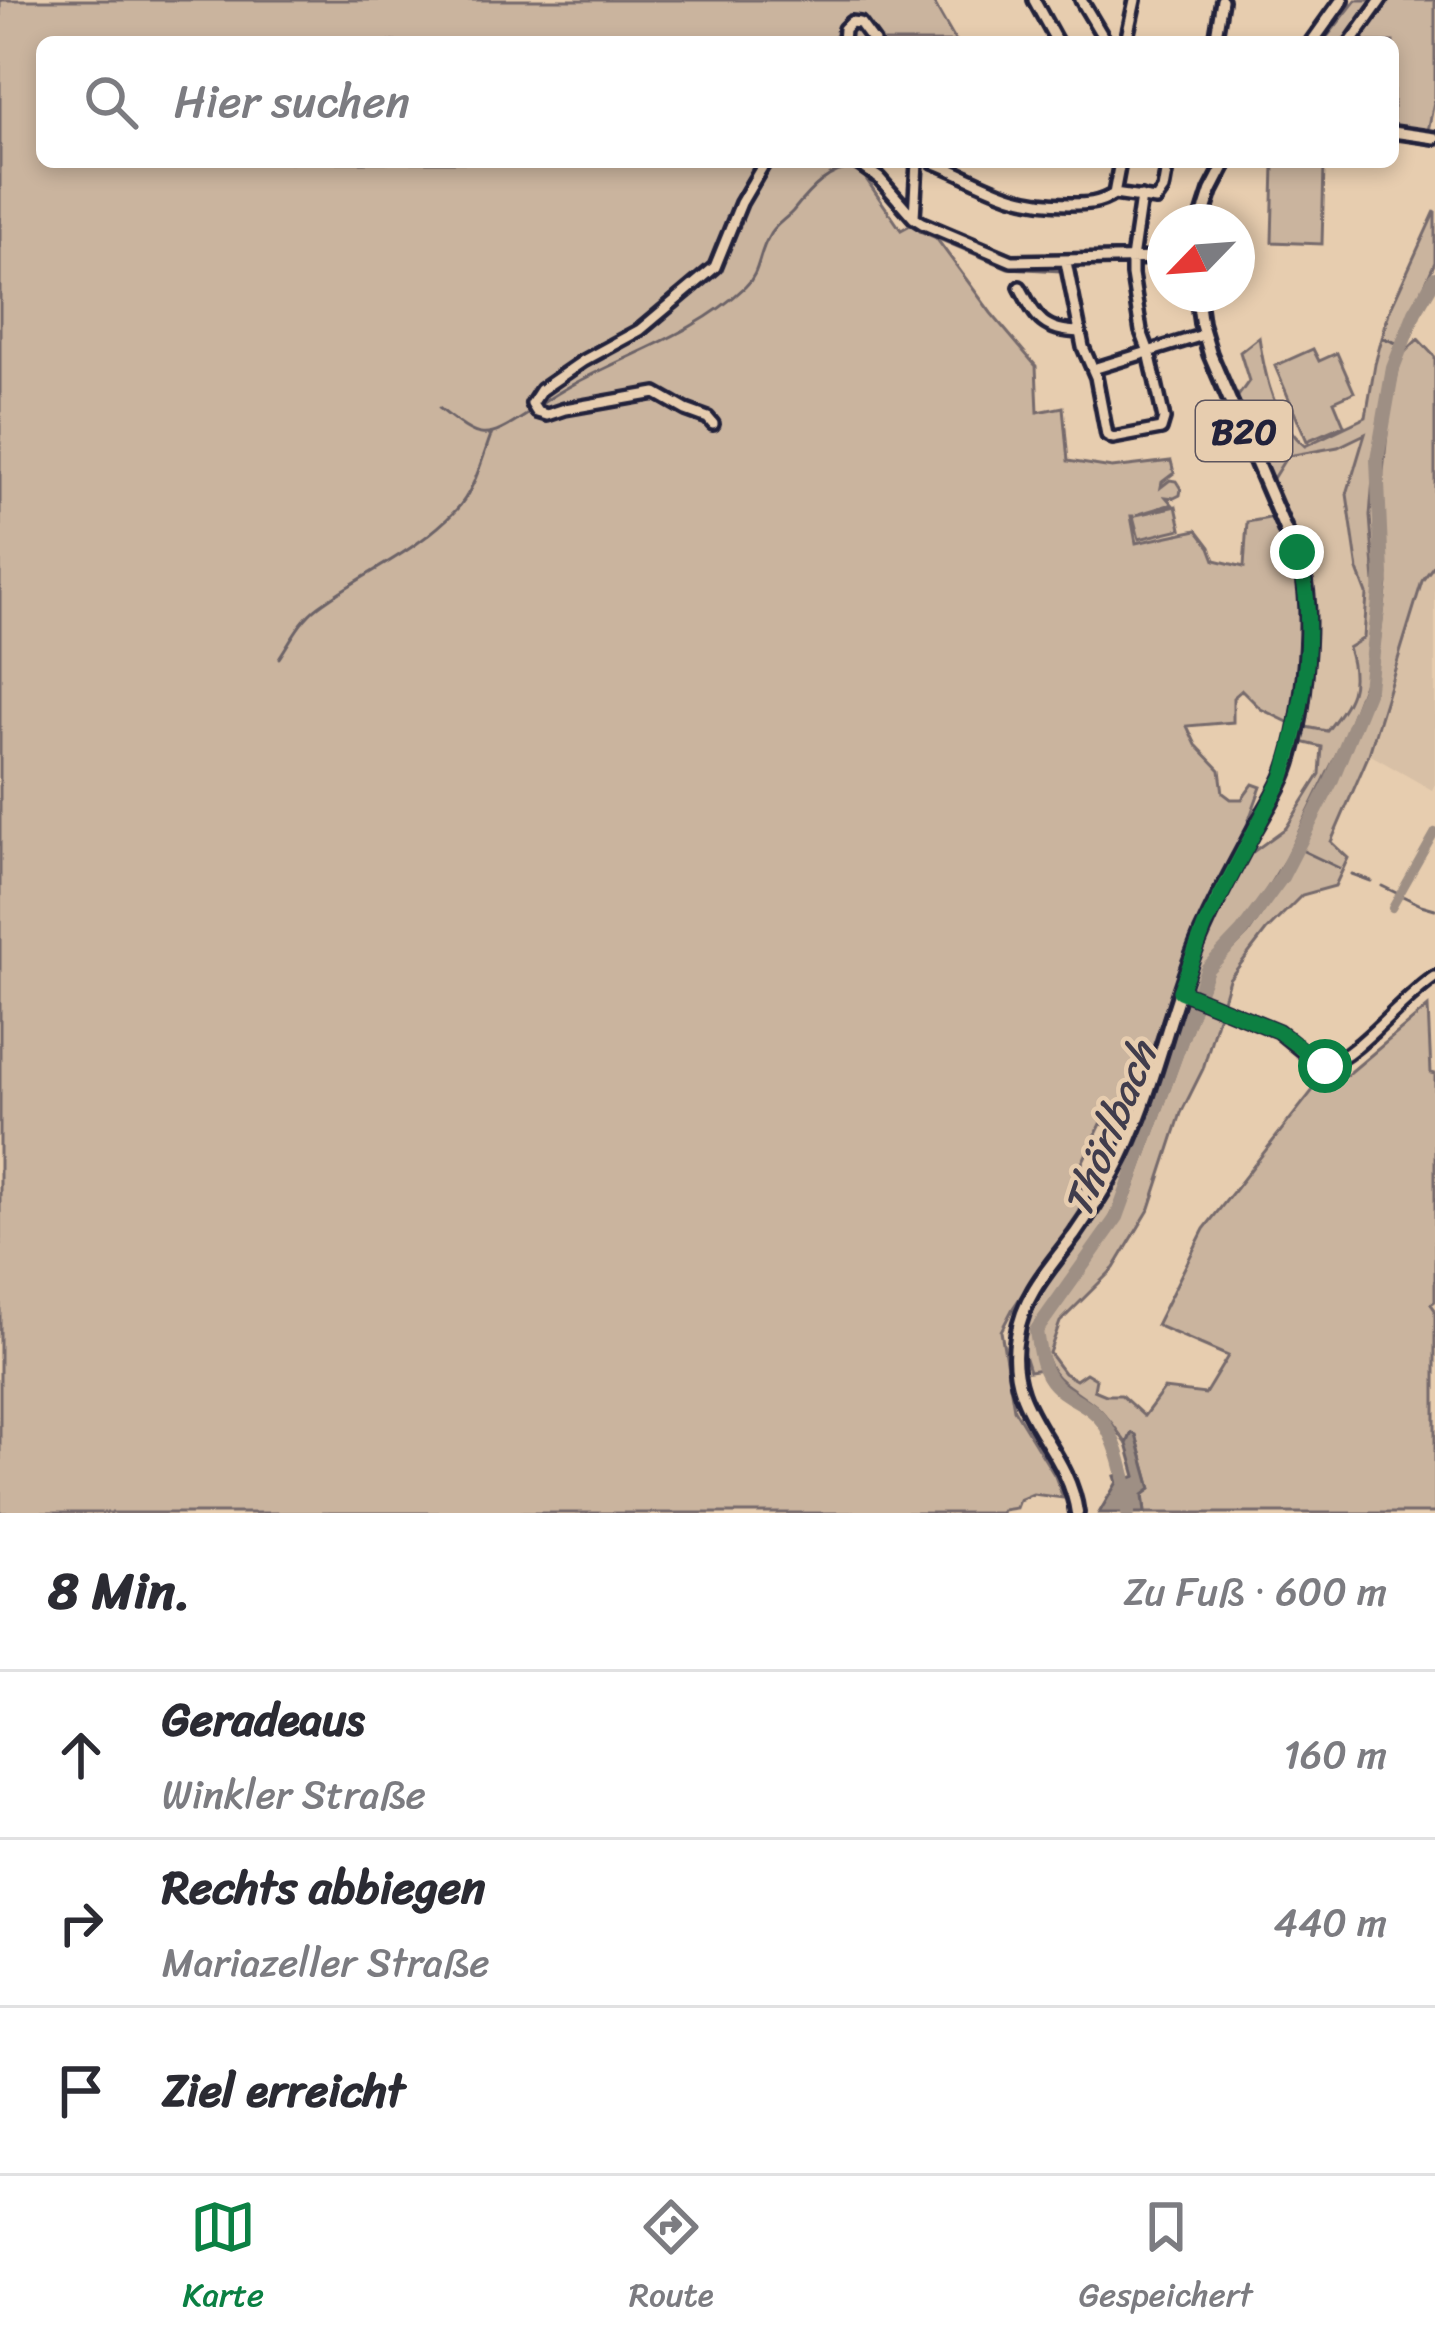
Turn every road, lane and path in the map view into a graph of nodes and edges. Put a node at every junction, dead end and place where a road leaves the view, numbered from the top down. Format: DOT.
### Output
graph roads {
  1 [pos="1034,0"];
  2 [pos="1081,0"];
  3 [pos="1135,0"];
  4 [pos="1222,0"];
  5 [pos="1342,0"];
  6 [pos="1381,0"];
  7 [pos="843,36"];
  8 [pos="870,36"];
  9 [pos="1054,36"];
  10 [pos="1102,36"];
  11 [pos="1127,36"];
  12 [pos="1216,36"];
  13 [pos="1316,36"];
  14 [pos="1355,36"];
  15 [pos="1399,133"];
  16 [pos="1435,137"];
  17 [pos="761,168"];
  18 [pos="865,168"];
  19 [pos="917,168"];
  20 [pos="946,168"];
  21 [pos="1119,168"];
  22 [pos="1167,168"];
  23 [pos="1223,168"];
  24 [pos="1114,194"];
  25 [pos="1141,197"];
  26 [pos="1207,204"];
  27 [pos="914,218"];
  28 [pos="1132,259"];
  29 [pos="1147,259"];
  30 [pos="1066,262"];
  31 [pos="1020,287"];
  32 [pos="1200,312"];
  33 [pos="1080,332"];
  34 [pos="1203,335"];
  35 [pos="1149,352"];
  36 [pos="1093,369"];
  37 [pos="713,424"];
  38 [pos="1435,976"];
  39 [pos="1182,992"];
  40 [pos="1077,1513"];
  1 -- 9 [label="street"];
  2 -- 10 [label="street"];
  3 -- 11 [label="street"];
  4 -- 12 [label="street"];
  5 -- 13 [label="main road"];
  6 -- 14 [label="street"];
  7 -- 8 [label="street"];
  15 -- 16 [label="street"];
  17 -- 37 [label="street"];
  18 -- 27 [label="street"];
  19 -- 27 [label="street"];
  20 -- 24 [label="street"];
  21 -- 24 [label="street"];
  22 -- 25 [label="street"];
  23 -- 26 [label="main road"];
  24 -- 25 [label="street"];
  25 -- 28 [label="street"];
  27 -- 30 [label="street"];
  28 -- 29 [label="street"];
  28 -- 30 [label="street"];
  28 -- 35 [label="street"];
  30 -- 33 [label="street"];
  31 -- 33 [label="street"];
  32 -- 34 [label="main road, B20"];
  33 -- 36 [label="street"];
  34 -- 35 [label="street"];
  34 -- 39 [label="main road, B20"];
  35 -- 36 [label="street"];
  35 -- 36 [label="street"];
  38 -- 39 [label="street"];
  39 -- 40 [label="main road, B20"];
}
